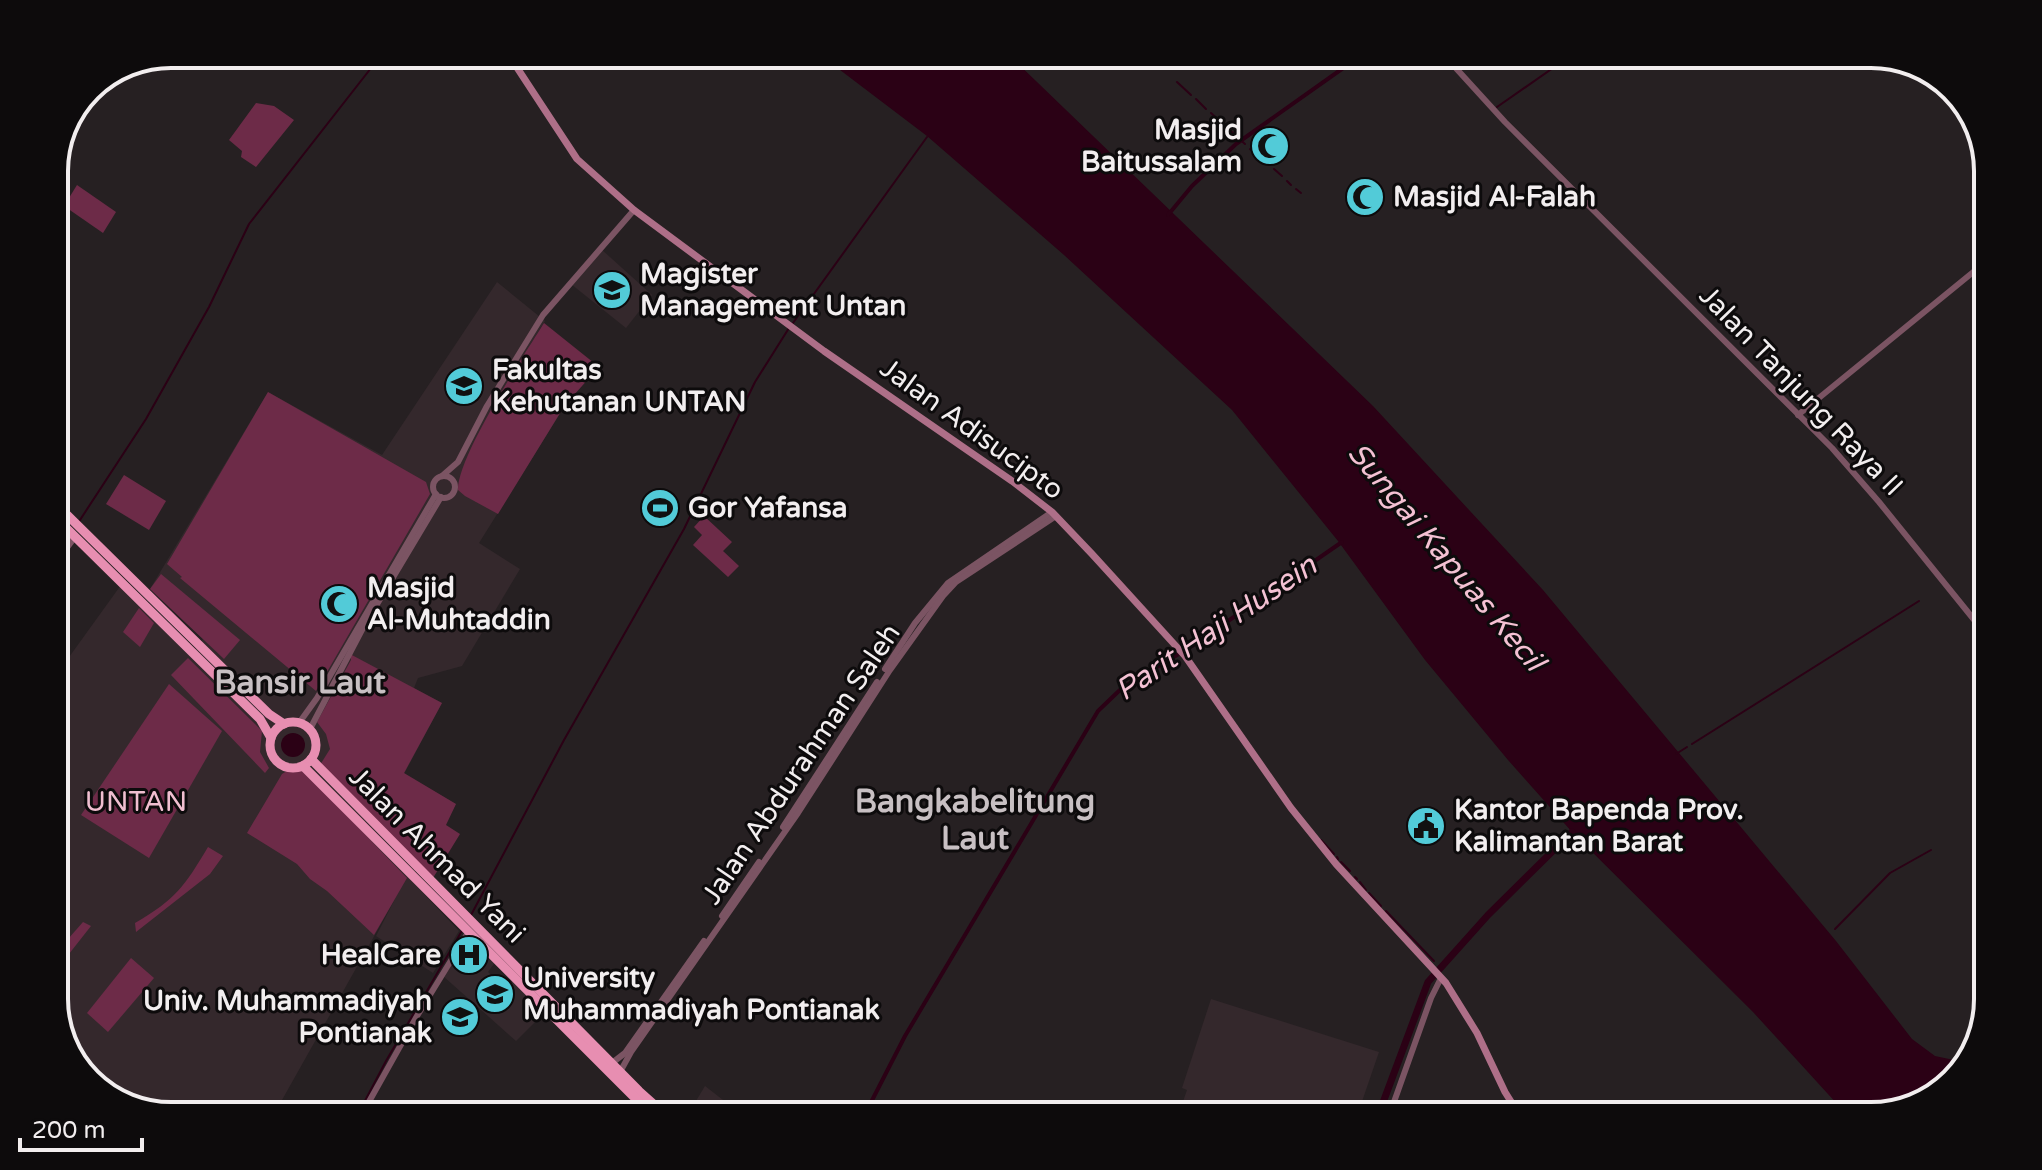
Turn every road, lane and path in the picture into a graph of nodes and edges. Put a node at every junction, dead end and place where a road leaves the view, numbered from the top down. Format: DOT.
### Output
graph roads {
  1 [pos="517,68"];
  2 [pos="1456,68"];
  3 [pos="634,210"];
  4 [pos="1974,271"];
  5 [pos="1798,415"];
  6 [pos="458,462"];
  7 [pos="442,476"];
  8 [pos="455,483"];
  9 [pos="438,496"];
  10 [pos="1054,514"];
  11 [pos="68,522"];
  12 [pos="68,526"];
  13 [pos="74,530"];
  14 [pos="68,540"];
  15 [pos="1974,620"];
  16 [pos="362,625"];
  17 [pos="264,716"];
  18 [pos="299,723"];
  19 [pos="284,724"];
  20 [pos="310,729"];
  21 [pos="271,738"];
  22 [pos="307,762"];
  23 [pos="467,924"];
  24 [pos="495,951"];
  25 [pos="1439,975"];
  26 [pos="637,1040"];
  27 [pos="612,1063"];
  28 [pos="620,1072"];
  29 [pos="369,1102"];
  30 [pos="640,1102"];
  31 [pos="652,1102"];
  32 [pos="1394,1102"];
  33 [pos="1511,1102"];
  1 -- 3 [label="main road, Jalan Adisucipto"];
  2 -- 5 [label="street, Jalan Tanjung Raya II"];
  3 -- 6 [label="street"];
  3 -- 10 [label="main road, Jalan Adisucipto"];
  4 -- 5 [label="street"];
  5 -- 15 [label="street, Jalan Tanjung Raya II"];
  6 -- 7 [label="street"];
  6 -- 8 [label="street"];
  7 -- 8 [label="street"];
  7 -- 9 [label="street"];
  8 -- 9 [label="street"];
  9 -- 16 [label="street"];
  10 -- 25 [label="main road, Jalan Adisucipto"];
  10 -- 26 [label="street, Jalan Abdurahman Saleh"];
  11 -- 13 [label="highway"];
  12 -- 13 [label="highway"];
  13 -- 14 [label="street"];
  13 -- 17 [label="highway"];
  16 -- 18 [label="street"];
  16 -- 20 [label="street"];
  17 -- 19 [label="highway"];
  17 -- 21 [label="highway"];
  18 -- 19 [label="highway"];
  18 -- 20 [label="highway"];
  19 -- 21 [label="highway"];
  20 -- 22 [label="highway"];
  21 -- 22 [label="highway"];
  22 -- 23 [label="highway, Jalan Ahmad Yani"];
  23 -- 24 [label="highway, Jalan Ahmad Yani"];
  23 -- 29 [label="street"];
  24 -- 27 [label="highway, Jalan Ahmad Yani"];
  24 -- 30 [label="highway, Jalan Ahmad Yani"];
  25 -- 32 [label="street"];
  25 -- 33 [label="main road"];
  26 -- 27 [label="street, Jalan Abdurahman Saleh"];
  26 -- 28 [label="street, Jalan Abdurahman Saleh"];
  27 -- 28 [label="highway, Jalan Ahmad Yani"];
  28 -- 31 [label="highway, Jalan Ahmad Yani"];
}
